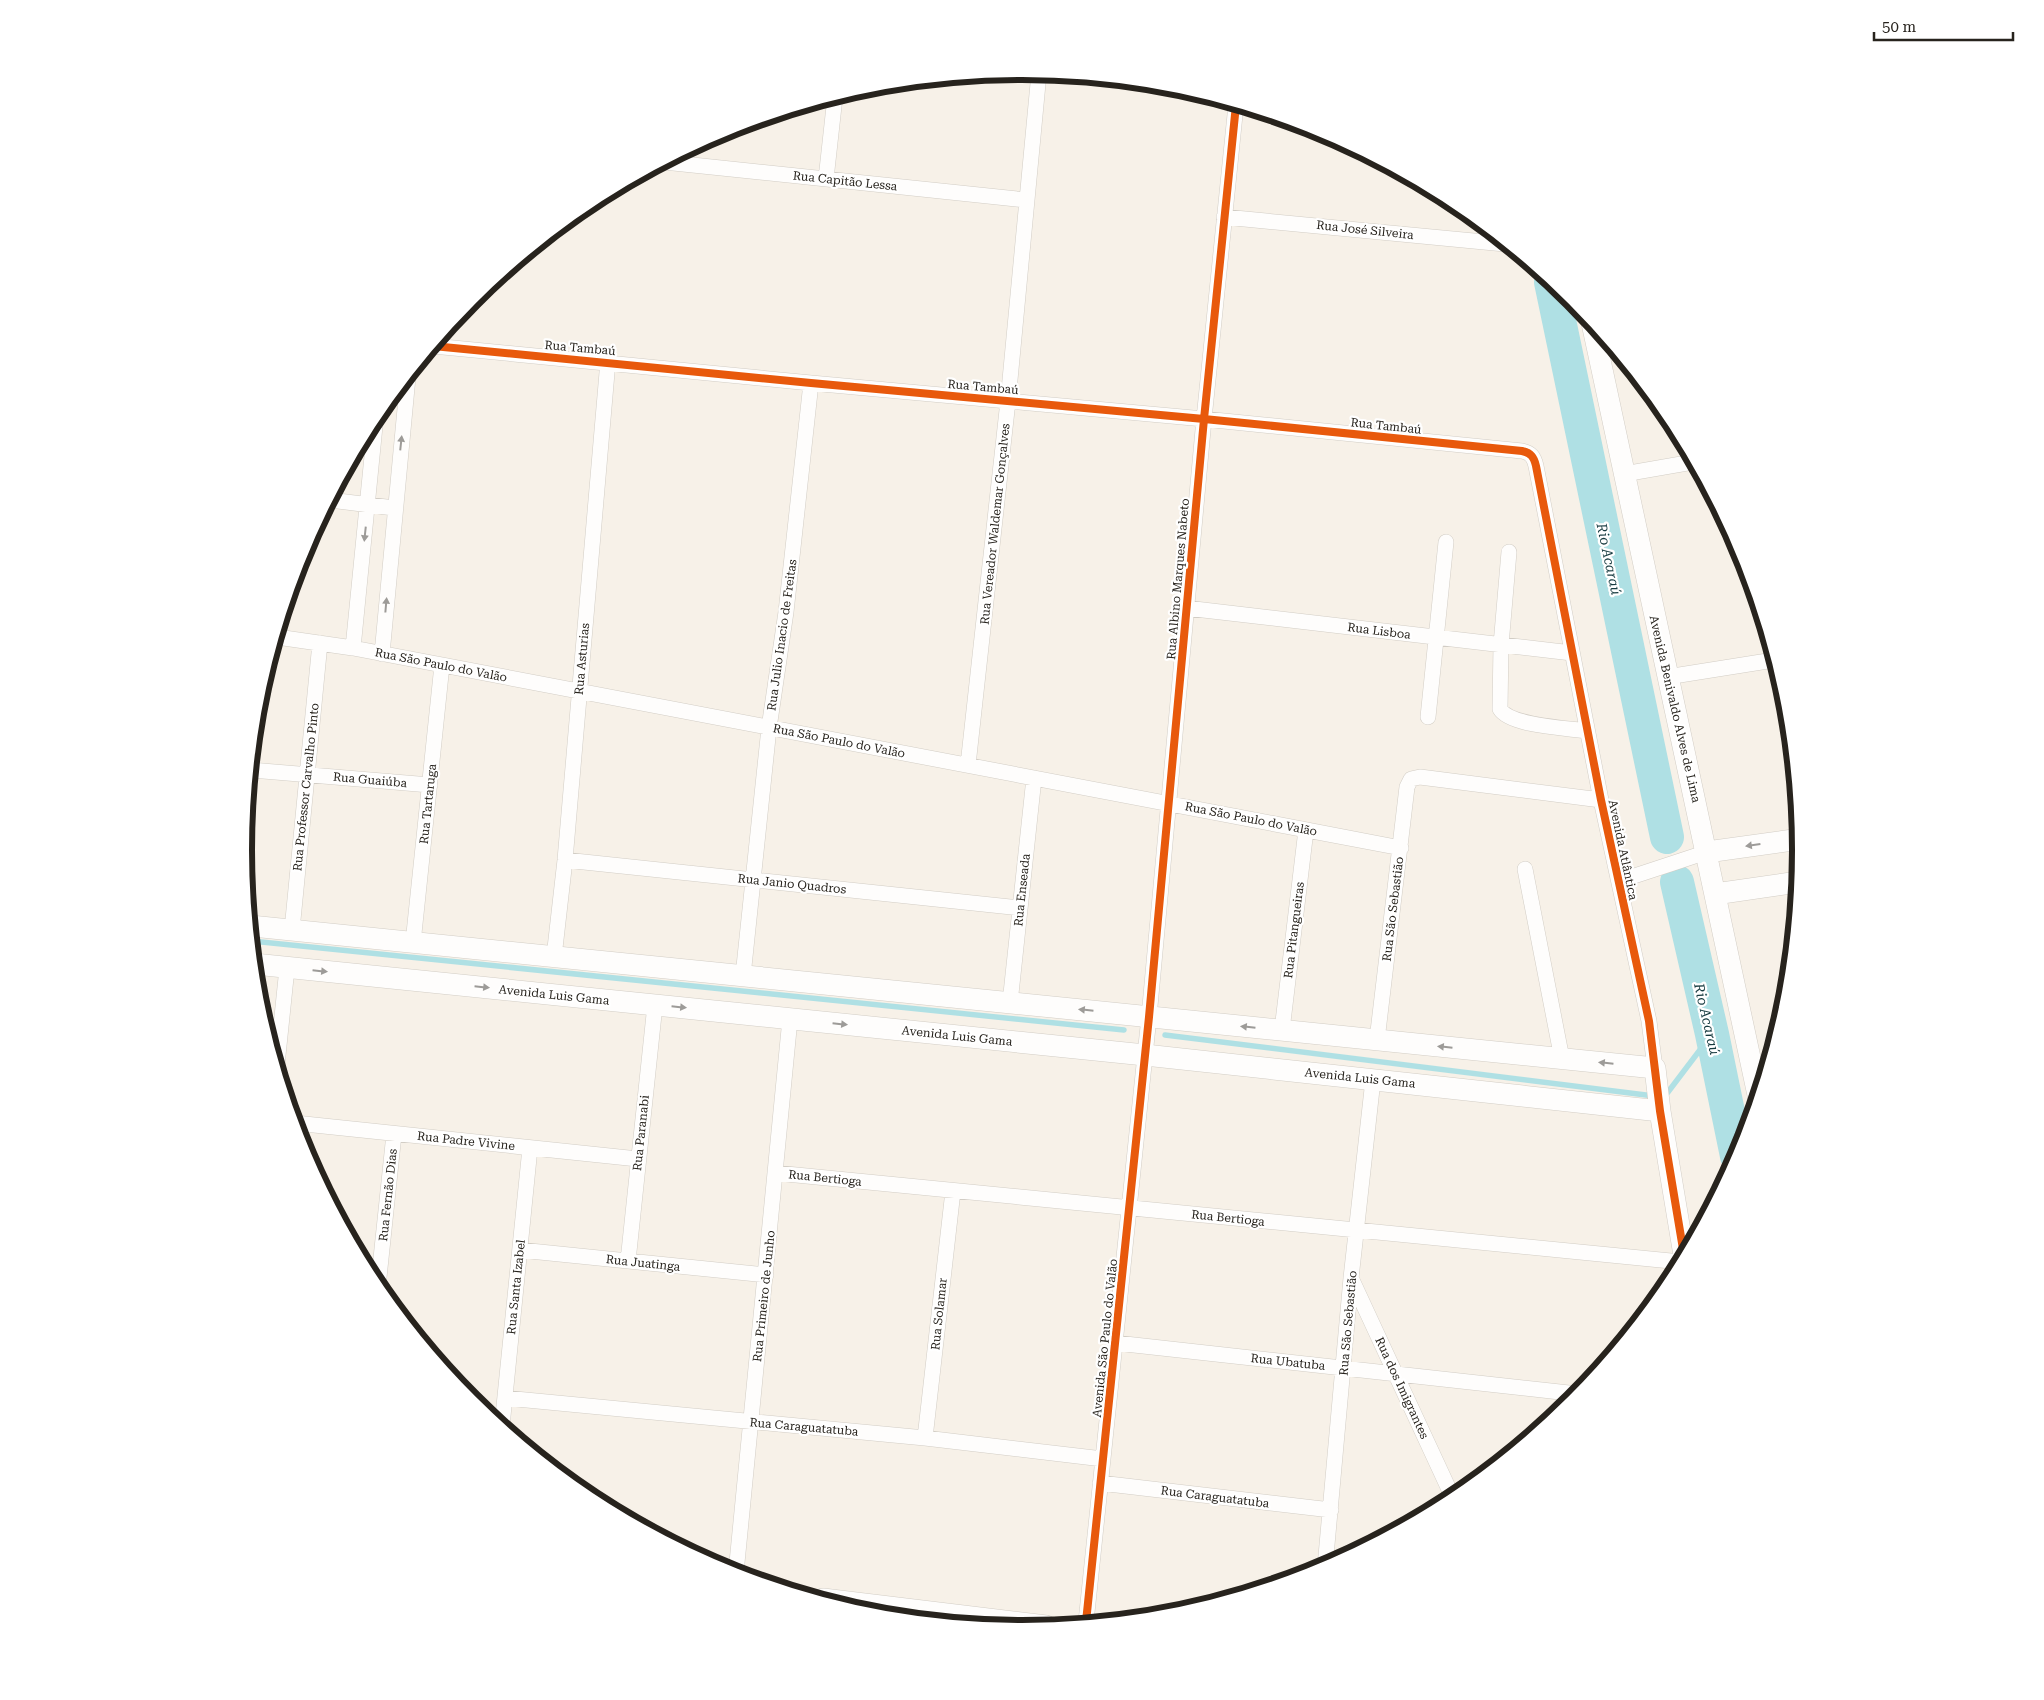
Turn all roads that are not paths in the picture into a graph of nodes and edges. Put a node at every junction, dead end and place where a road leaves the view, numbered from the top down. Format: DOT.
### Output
graph roads {
  1 [pos="1038,81"];
  2 [pos="833,104"];
  3 [pos="1235,110"];
  4 [pos="674,163"];
  5 [pos="826,179"];
  6 [pos="1026,200"];
  7 [pos="1224,217"];
  8 [pos="1496,243"];
  9 [pos="1595,335"];
  10 [pos="439,347"];
  11 [pos="608,362"];
  12 [pos="811,383"];
  13 [pos="407,387"];
  14 [pos="1008,401"];
  15 [pos="1204,419"];
  16 [pos="374,434"];
  17 [pos="1529,454"];
  18 [pos="1688,463"];
  19 [pos="1624,474"];
  20 [pos="336,501"];
  21 [pos="368,505"];
  22 [pos="394,508"];
  23 [pos="1446,542"];
  24 [pos="1509,552"];
  25 [pos="1186,608"];
  26 [pos="1436,637"];
  27 [pos="282,638"];
  28 [pos="320,643"];
  29 [pos="1501,645"];
  30 [pos="353,648"];
  31 [pos="1572,653"];
  32 [pos="382,654"];
  33 [pos="1768,661"];
  34 [pos="442,665"];
  35 [pos="1667,677"];
  36 [pos="579,691"];
  37 [pos="1428,717"];
  38 [pos="769,728"];
  39 [pos="1587,731"];
  40 [pos="968,765"];
  41 [pos="257,771"];
  42 [pos="307,775"];
  43 [pos="1034,778"];
  44 [pos="430,785"];
  45 [pos="1601,800"];
  46 [pos="1168,804"];
  47 [pos="1306,830"];
  48 [pos="1792,840"];
  49 [pos="1401,848"];
  50 [pos="1699,855"];
  51 [pos="565,860"];
  52 [pos="1525,870"];
  53 [pos="752,880"];
  54 [pos="1619,881"];
  55 [pos="1791,883"];
  56 [pos="1715,894"];
  57 [pos="1020,908"];
  58 [pos="257,927"];
  59 [pos="292,930"];
  60 [pos="414,943"];
  61 [pos="554,957"];
  62 [pos="261,965"];
  63 [pos="287,968"];
  64 [pos="743,976"];
  65 [pos="1010,1003"];
  66 [pos="655,1005"];
  67 [pos="1149,1017"];
  68 [pos="790,1019"];
  69 [pos="1282,1030"];
  70 [pos="1377,1040"];
  71 [pos="278,1051"];
  72 [pos="1145,1055"];
  73 [pos="1562,1059"];
  74 [pos="1655,1068"];
  75 [pos="1759,1071"];
  76 [pos="1372,1080"];
  77 [pos="1660,1111"];
  78 [pos="303,1124"];
  79 [pos="394,1134"];
  80 [pos="530,1148"];
  81 [pos="638,1159"];
  82 [pos="776,1174"];
  83 [pos="953,1191"];
  84 [pos="1130,1208"];
  85 [pos="1357,1230"];
  86 [pos="1682,1245"];
  87 [pos="520,1250"];
  88 [pos="628,1261"];
  89 [pos="1673,1261"];
  90 [pos="379,1274"];
  91 [pos="766,1275"];
  92 [pos="1351,1278"];
  93 [pos="1116,1343"];
  94 [pos="1344,1368"];
  95 [pos="1396,1374"];
  96 [pos="1567,1393"];
  97 [pos="505,1398"];
  98 [pos="503,1418"];
  99 [pos="751,1422"];
  100 [pos="925,1438"];
  101 [pos="1103,1459"];
  102 [pos="1100,1483"];
  103 [pos="1449,1490"];
  104 [pos="1331,1510"];
  105 [pos="1326,1557"];
  106 [pos="737,1565"];
  107 [pos="887,1607"];
  108 [pos="1087,1617"];
  109 [pos="980,1618"];
  1 -- 6 [label="street, Rua Vereador Waldemar Gonçalves"];
  2 -- 5 [label="street"];
  3 -- 7 [label="street, Rua Albino Marques Nabeto"];
  4 -- 5 [label="street, Rua Capitão Lessa"];
  5 -- 6 [label="street, Rua Capitão Lessa"];
  6 -- 14 [label="street, Rua Vereador Waldemar Gonçalves"];
  7 -- 8 [label="street, Rua José Silveira"];
  7 -- 15 [label="street, Rua Albino Marques Nabeto"];
  9 -- 19 [label="street, Avenida Benivaldo Alves de Lima"];
  10 -- 11 [label="street, Rua Tambaú"];
  11 -- 12 [label="street, Rua Tambaú"];
  11 -- 36 [label="street, Rua Asturias"];
  12 -- 14 [label="street, Rua Tambaú"];
  12 -- 38 [label="street, Rua Julio Inacio de Freitas"];
  22 -- 13 [label="street, one-way"];
  14 -- 15 [label="street, Rua Tambaú"];
  14 -- 40 [label="street, Rua Vereador Waldemar Gonçalves"];
  15 -- 17 [label="street, Rua Tambaú"];
  15 -- 25 [label="street, Rua Albino Marques Nabeto"];
  16 -- 21 [label="street"];
  17 -- 31 [label="street, Avenida Atlântica"];
  18 -- 19 [label="street"];
  19 -- 35 [label="street, Avenida Benivaldo Alves de Lima"];
  20 -- 21 [label="street"];
  21 -- 22 [label="street"];
  21 -- 30 [label="street, one-way"];
  32 -- 22 [label="street, one-way"];
  23 -- 26 [label="street"];
  24 -- 29 [label="street"];
  25 -- 26 [label="street, Rua Lisboa"];
  25 -- 46 [label="street, Rua Albino Marques Nabeto"];
  26 -- 29 [label="street, Rua Lisboa"];
  26 -- 37 [label="street"];
  27 -- 28 [label="street, Rua São Paulo do Valão"];
  28 -- 30 [label="street, Rua São Paulo do Valão"];
  28 -- 42 [label="street, Rua Professor Carvalho Pinto"];
  29 -- 31 [label="street, Rua Lisboa"];
  29 -- 39 [label="street"];
  30 -- 32 [label="street, Rua São Paulo do Valão"];
  31 -- 39 [label="street, Avenida Atlântica"];
  32 -- 34 [label="street, Rua São Paulo do Valão"];
  33 -- 35 [label="street"];
  34 -- 36 [label="street, Rua São Paulo do Valão"];
  34 -- 44 [label="street, Rua Tartaruga"];
  35 -- 50 [label="street, Avenida Benivaldo Alves de Lima"];
  36 -- 38 [label="street, Rua São Paulo do Valão"];
  36 -- 51 [label="street, Rua Asturias"];
  38 -- 40 [label="street, Rua São Paulo do Valão"];
  38 -- 53 [label="street, Rua Julio Inacio de Freitas"];
  39 -- 45 [label="street, Avenida Atlântica"];
  40 -- 43 [label="street, Rua São Paulo do Valão"];
  41 -- 42 [label="street, Rua Guaiúba"];
  42 -- 44 [label="street, Rua Guaiúba"];
  42 -- 59 [label="street, Rua Professor Carvalho Pinto"];
  43 -- 46 [label="street, Rua São Paulo do Valão"];
  43 -- 57 [label="street, Rua Enseada"];
  44 -- 60 [label="street, Rua Tartaruga"];
  45 -- 49 [label="street, Rua São Sebastião"];
  45 -- 54 [label="street, Avenida Atlântica"];
  46 -- 47 [label="street, Rua São Paulo do Valão"];
  46 -- 67 [label="street, Rua Albino Marques Nabeto"];
  47 -- 49 [label="street, Rua São Paulo do Valão"];
  47 -- 69 [label="street, Rua Pitangueiras"];
  48 -- 50 [label="street, one-way"];
  49 -- 70 [label="street, Rua São Sebastião"];
  50 -- 54 [label="street"];
  50 -- 56 [label="street, Avenida Benivaldo Alves de Lima"];
  51 -- 53 [label="street, Rua Janio Quadros"];
  51 -- 61 [label="street, Rua Asturias"];
  52 -- 73 [label="street"];
  53 -- 57 [label="street, Rua Janio Quadros"];
  53 -- 64 [label="street, Rua Julio Inacio de Freitas"];
  54 -- 74 [label="street, Avenida Atlântica"];
  55 -- 56 [label="street"];
  56 -- 75 [label="street, Avenida Benivaldo Alves de Lima"];
  57 -- 65 [label="street, Rua Enseada"];
  58 -- 59 [label="street"];
  59 -- 60 [label="street"];
  60 -- 61 [label="street"];
  61 -- 64 [label="street"];
  62 -- 63 [label="street, Avenida Luis Gama"];
  63 -- 66 [label="street, Avenida Luis Gama, one-way"];
  63 -- 71 [label="street"];
  64 -- 65 [label="street"];
  67 -- 65 [label="street, one-way"];
  66 -- 68 [label="street, Avenida Luis Gama, one-way"];
  66 -- 81 [label="street, Rua Paranabi"];
  69 -- 67 [label="street, one-way"];
  67 -- 72 [label="street, Rua Albino Marques Nabeto"];
  68 -- 72 [label="street, Avenida Luis Gama, one-way"];
  68 -- 82 [label="street, Rua Primeiro de Junho"];
  69 -- 70 [label="street"];
  73 -- 70 [label="street, one-way"];
  72 -- 76 [label="street, Avenida Luis Gama"];
  72 -- 84 [label="street, Avenida São Paulo do Valão"];
  74 -- 73 [label="street, one-way"];
  74 -- 77 [label="street, Avenida Atlântica"];
  76 -- 77 [label="street, Avenida Luis Gama"];
  76 -- 85 [label="street, Rua São Sebastião"];
  77 -- 86 [label="street, Avenida Atlântica"];
  78 -- 79 [label="street, Rua Padre Vivine"];
  79 -- 80 [label="street, Rua Padre Vivine"];
  79 -- 90 [label="street, Rua Fernão Dias"];
  80 -- 81 [label="street, Rua Padre Vivine"];
  80 -- 87 [label="street, Rua Santa Izabel"];
  81 -- 88 [label="street, Rua Paranabi"];
  82 -- 83 [label="street, Rua Bertioga"];
  82 -- 91 [label="street, Rua Primeiro de Junho"];
  83 -- 84 [label="street, Rua Bertioga"];
  83 -- 100 [label="street, Rua Solamar"];
  84 -- 85 [label="street, Rua Bertioga"];
  84 -- 93 [label="street, Avenida São Paulo do Valão"];
  85 -- 89 [label="street, Rua Bertioga"];
  85 -- 92 [label="street, Rua São Sebastião"];
  87 -- 88 [label="street, Rua Juatinga"];
  87 -- 97 [label="street, Rua Santa Izabel"];
  88 -- 91 [label="street, Rua Juatinga"];
  91 -- 99 [label="street, Rua Primeiro de Junho"];
  92 -- 94 [label="street, Rua São Sebastião"];
  92 -- 95 [label="street, Rua dos Imigrantes"];
  93 -- 94 [label="street, Rua Ubatuba"];
  93 -- 101 [label="street, Avenida São Paulo do Valão"];
  94 -- 95 [label="street, Rua Ubatuba"];
  94 -- 104 [label="street, Rua São Sebastião"];
  95 -- 96 [label="street, Rua Ubatuba"];
  95 -- 103 [label="street, Rua dos Imigrantes"];
  97 -- 98 [label="street, Rua Santa Izabel"];
  97 -- 99 [label="street, Rua Caraguatatuba"];
  99 -- 100 [label="street, Rua Caraguatatuba"];
  99 -- 106 [label="street, Rua Primeiro de Junho"];
  100 -- 101 [label="street, Rua Caraguatatuba"];
  101 -- 102 [label="street, Avenida São Paulo do Valão"];
  102 -- 104 [label="street, Rua Caraguatatuba"];
  102 -- 108 [label="street, Avenida São Paulo do Valão"];
  104 -- 105 [label="street, Rua São Sebastião"];
  107 -- 109 [label="street"];
}
